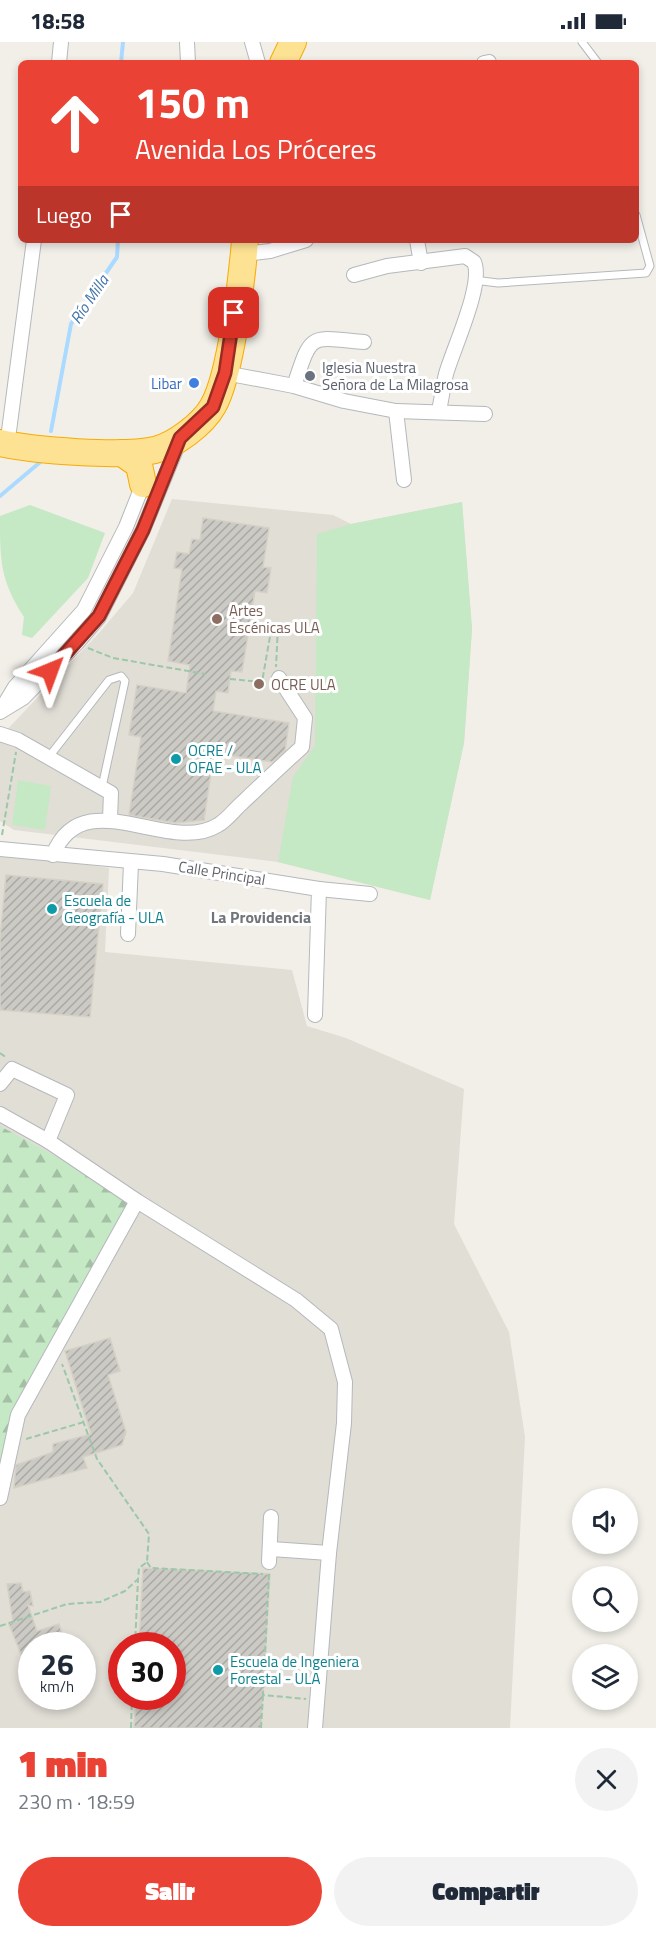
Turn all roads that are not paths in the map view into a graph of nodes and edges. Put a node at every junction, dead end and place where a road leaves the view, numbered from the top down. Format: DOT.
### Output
graph roads {
  1 [pos="61,42"];
  2 [pos="187,42"];
  3 [pos="252,42"];
  4 [pos="279,42"];
  5 [pos="293,42"];
  6 [pos="582,42"];
  7 [pos="59,60"];
  8 [pos="188,60"];
  9 [pos="257,60"];
  10 [pos="271,60"];
  11 [pos="284,60"];
  12 [pos="596,60"];
  13 [pos="639,226"];
  14 [pos="34,243"];
  15 [pos="295,243"];
  16 [pos="418,243"];
  17 [pos="239,245"];
  18 [pos="421,263"];
  19 [pos="354,275"];
  20 [pos="474,279"];
  21 [pos="364,342"];
  22 [pos="225,373"];
  23 [pos="294,386"];
  24 [pos="439,410"];
  25 [pos="396,411"];
  26 [pos="485,414"];
  27 [pos="181,430"];
  28 [pos="3,435"];
  29 [pos="155,442"];
  30 [pos="122,453"];
  31 [pos="404,480"];
  32 [pos="143,484"];
  33 [pos="279,678"];
  34 [pos="0,734"];
  35 [pos="48,758"];
  36 [pos="102,787"];
  37 [pos="110,819"];
  38 [pos="1,843"];
  39 [pos="53,855"];
  40 [pos="131,863"];
  41 [pos="319,889"];
  42 [pos="370,894"];
  43 [pos="129,934"];
  44 [pos="315,1015"];
  45 [pos="0,1060"];
  46 [pos="13,1066"];
  47 [pos="0,1084"];
  48 [pos="0,1114"];
  49 [pos="48,1141"];
  50 [pos="137,1201"];
  51 [pos="0,1498"];
  52 [pos="271,1517"];
  53 [pos="328,1552"];
  54 [pos="315,1728"];
  1 -- 7 [label="street"];
  2 -- 8 [label="street"];
  3 -- 9 [label="street"];
  4 -- 10 [label="highway"];
  5 -- 11 [label="highway"];
  6 -- 12 [label="lane"];
  13 -- 20 [label="lane"];
  14 -- 28 [label="street"];
  15 -- 17 [label="street"];
  16 -- 18 [label="street"];
  17 -- 22 [label="highway"];
  17 -- 27 [label="highway"];
  18 -- 19 [label="street"];
  18 -- 20 [label="street"];
  20 -- 24 [label="street"];
  21 -- 23 [label="street"];
  22 -- 23 [label="street"];
  22 -- 27 [label="highway"];
  23 -- 25 [label="street"];
  24 -- 25 [label="street"];
  24 -- 26 [label="street"];
  25 -- 31 [label="street"];
  27 -- 29 [label="highway"];
  27 -- 32 [label="street"];
  28 -- 29 [label="highway"];
  28 -- 30 [label="highway"];
  29 -- 30 [label="highway"];
  29 -- 32 [label="street"];
  30 -- 32 [label="highway"];
  33 -- 37 [label="street"];
  34 -- 35 [label="street"];
  35 -- 36 [label="street"];
  35 -- 36 [label="lane"];
  36 -- 37 [label="street"];
  37 -- 39 [label="street"];
  38 -- 39 [label="street, Calle Principal"];
  39 -- 40 [label="street, Calle Principal"];
  40 -- 41 [label="street, Calle Principal"];
  40 -- 43 [label="street"];
  41 -- 42 [label="street, Calle Principal"];
  41 -- 44 [label="street"];
  45 -- 46 [label="street"];
  46 -- 47 [label="street"];
  46 -- 49 [label="street"];
  48 -- 49 [label="street"];
  49 -- 50 [label="street"];
  50 -- 51 [label="street"];
  50 -- 53 [label="street"];
  52 -- 53 [label="street"];
  53 -- 54 [label="street"];
}
